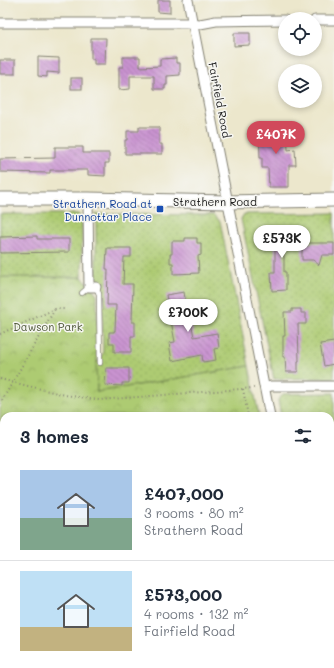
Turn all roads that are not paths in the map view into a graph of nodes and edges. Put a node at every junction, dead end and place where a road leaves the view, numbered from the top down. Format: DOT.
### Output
graph roads {
  1 [pos="188,0"];
  2 [pos="278,20"];
  3 [pos="322,20"];
  4 [pos="334,20"];
  5 [pos="0,23"];
  6 [pos="192,24"];
  7 [pos="0,199"];
  8 [pos="88,199"];
  9 [pos="334,200"];
  10 [pos="227,202"];
  11 [pos="89,289"];
  12 [pos="100,363"];
  13 [pos="334,386"];
  14 [pos="264,388"];
  15 [pos="269,412"];
  1 -- 6 [label="street, Fairfield Road"];
  2 -- 6 [label="street"];
  3 -- 4 [label="street"];
  5 -- 6 [label="street"];
  6 -- 10 [label="street, Fairfield Road"];
  7 -- 8 [label="street, Strathern Road"];
  8 -- 10 [label="street, Strathern Road"];
  8 -- 11 [label="street"];
  9 -- 10 [label="street, Strathern Road"];
  10 -- 14 [label="street, Fairfield Road"];
  11 -- 12 [label="lane"];
  13 -- 14 [label="street"];
  14 -- 15 [label="street, Fairfield Road"];
}
